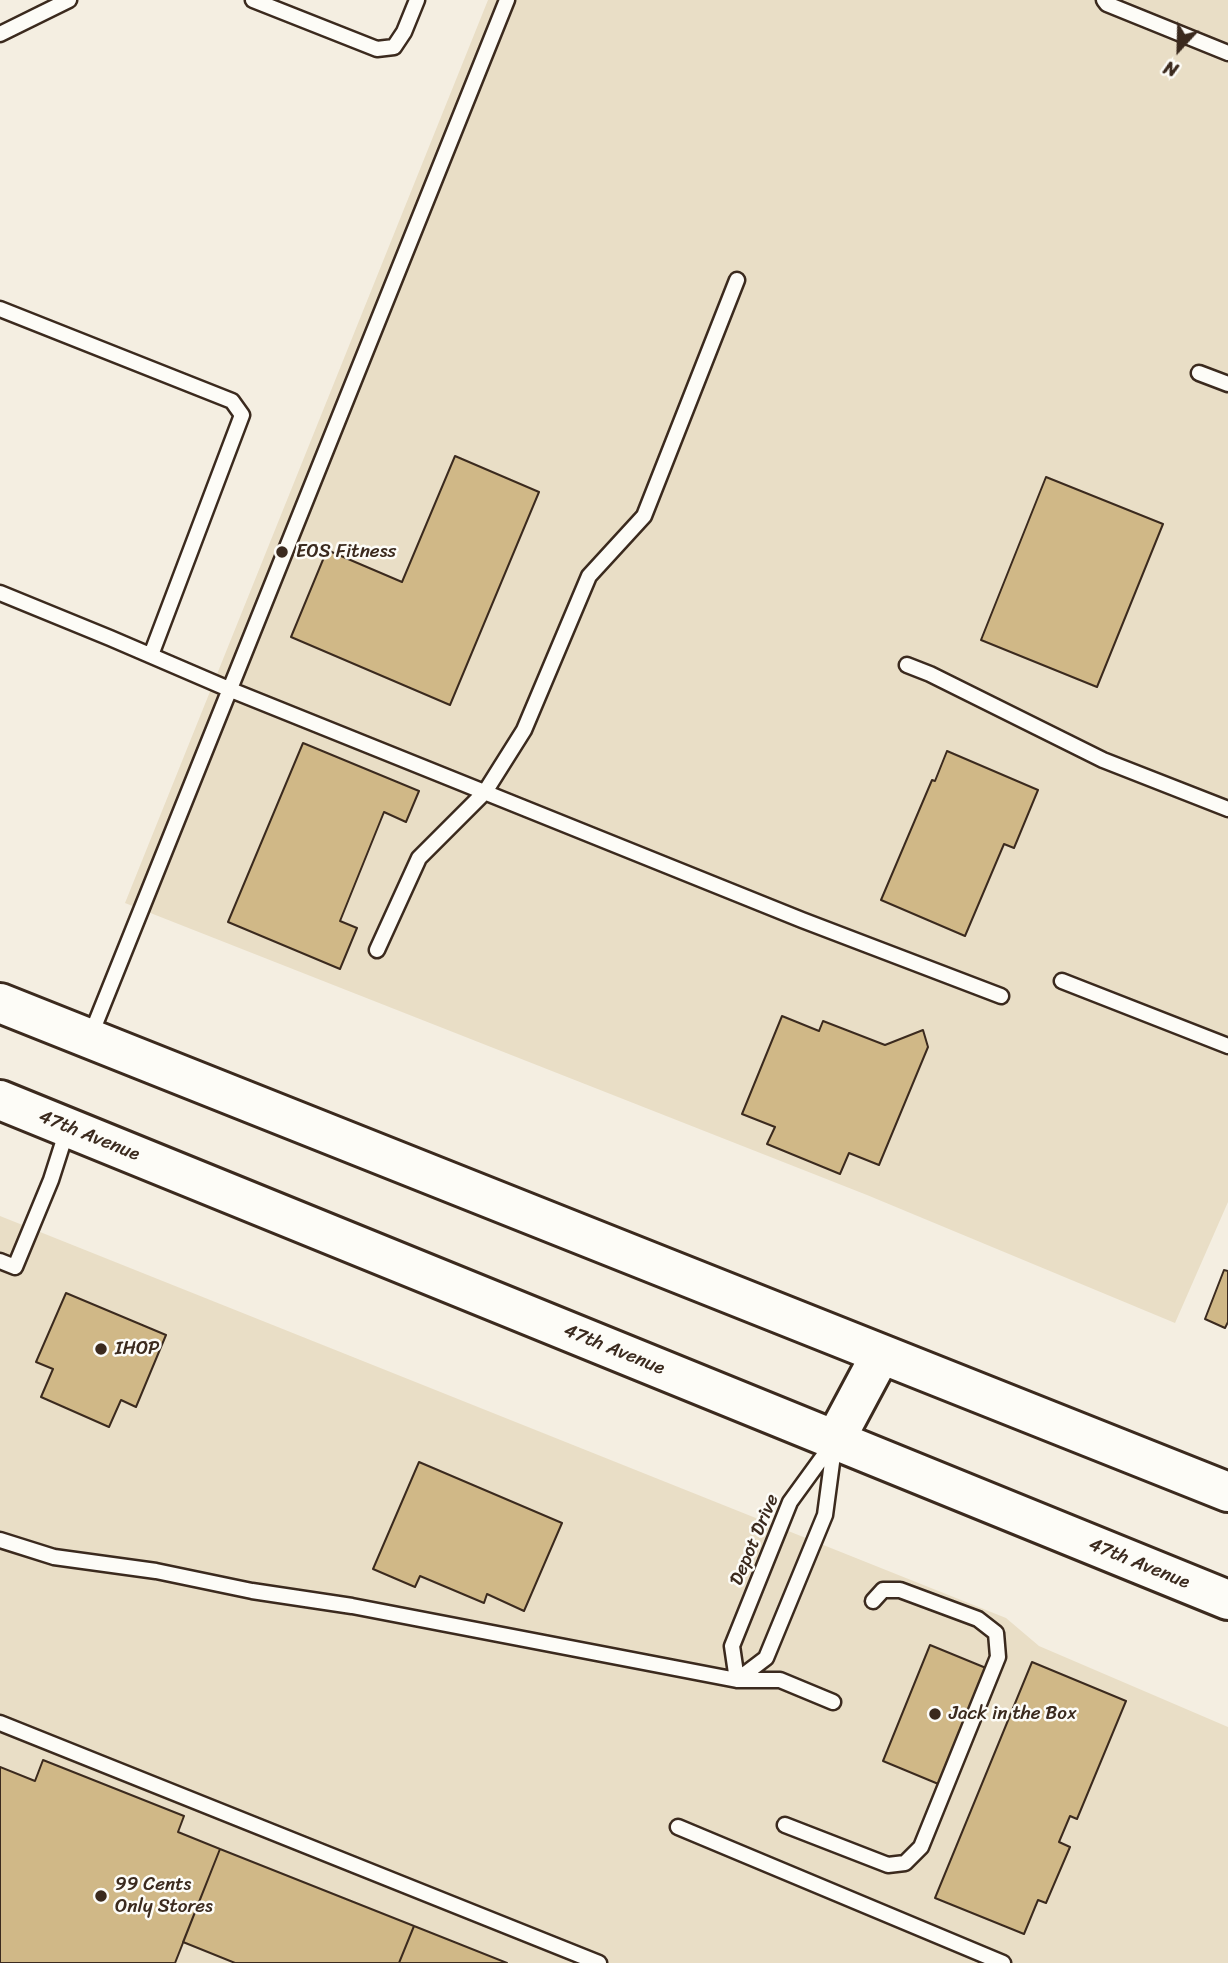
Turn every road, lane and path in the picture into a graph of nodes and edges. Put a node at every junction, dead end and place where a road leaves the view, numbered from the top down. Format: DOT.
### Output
graph roads {
  1 [pos="69,0"];
  2 [pos="253,0"];
  3 [pos="417,0"];
  4 [pos="507,0"];
  5 [pos="1104,0"];
  6 [pos="0,34"];
  7 [pos="1228,53"];
  8 [pos="737,280"];
  9 [pos="0,309"];
  10 [pos="1199,373"];
  11 [pos="1228,384"];
  12 [pos="0,593"];
  13 [pos="151,655"];
  14 [pos="907,665"];
  15 [pos="231,690"];
  16 [pos="485,792"];
  17 [pos="1228,809"];
  18 [pos="377,950"];
  19 [pos="1062,981"];
  20 [pos="1001,996"];
  21 [pos="0,1003"];
  22 [pos="90,1038"];
  23 [pos="1228,1046"];
  24 [pos="0,1100"];
  25 [pos="67,1128"];
  26 [pos="0,1261"];
  27 [pos="881,1354"];
  28 [pos="835,1440"];
  29 [pos="1228,1492"];
  30 [pos="0,1539"];
  31 [pos="1228,1600"];
  32 [pos="873,1601"];
  33 [pos="737,1680"];
  34 [pos="833,1702"];
  35 [pos="0,1723"];
  36 [pos="785,1825"];
  37 [pos="678,1827"];
  38 [pos="599,1963"];
  39 [pos="1003,1963"];
  1 -- 6 [label="lane"];
  2 -- 3 [label="lane"];
  4 -- 15 [label="lane"];
  5 -- 7 [label="lane"];
  8 -- 16 [label="lane"];
  9 -- 13 [label="lane"];
  10 -- 11 [label="lane"];
  12 -- 13 [label="lane"];
  13 -- 15 [label="lane"];
  14 -- 17 [label="lane"];
  15 -- 16 [label="lane"];
  15 -- 22 [label="lane"];
  16 -- 18 [label="lane"];
  16 -- 20 [label="lane"];
  19 -- 23 [label="lane"];
  21 -- 22 [label="main road"];
  22 -- 27 [label="main road"];
  24 -- 25 [label="main road, 47th Avenue"];
  25 -- 26 [label="lane"];
  25 -- 28 [label="main road, 47th Avenue"];
  27 -- 28 [label="main road"];
  27 -- 29 [label="main road"];
  28 -- 31 [label="main road, 47th Avenue"];
  28 -- 33 [label="lane, Depot Drive"];
  28 -- 33 [label="lane"];
  30 -- 33 [label="lane"];
  32 -- 36 [label="lane"];
  33 -- 34 [label="lane"];
  35 -- 38 [label="lane"];
  37 -- 39 [label="lane"];
}
